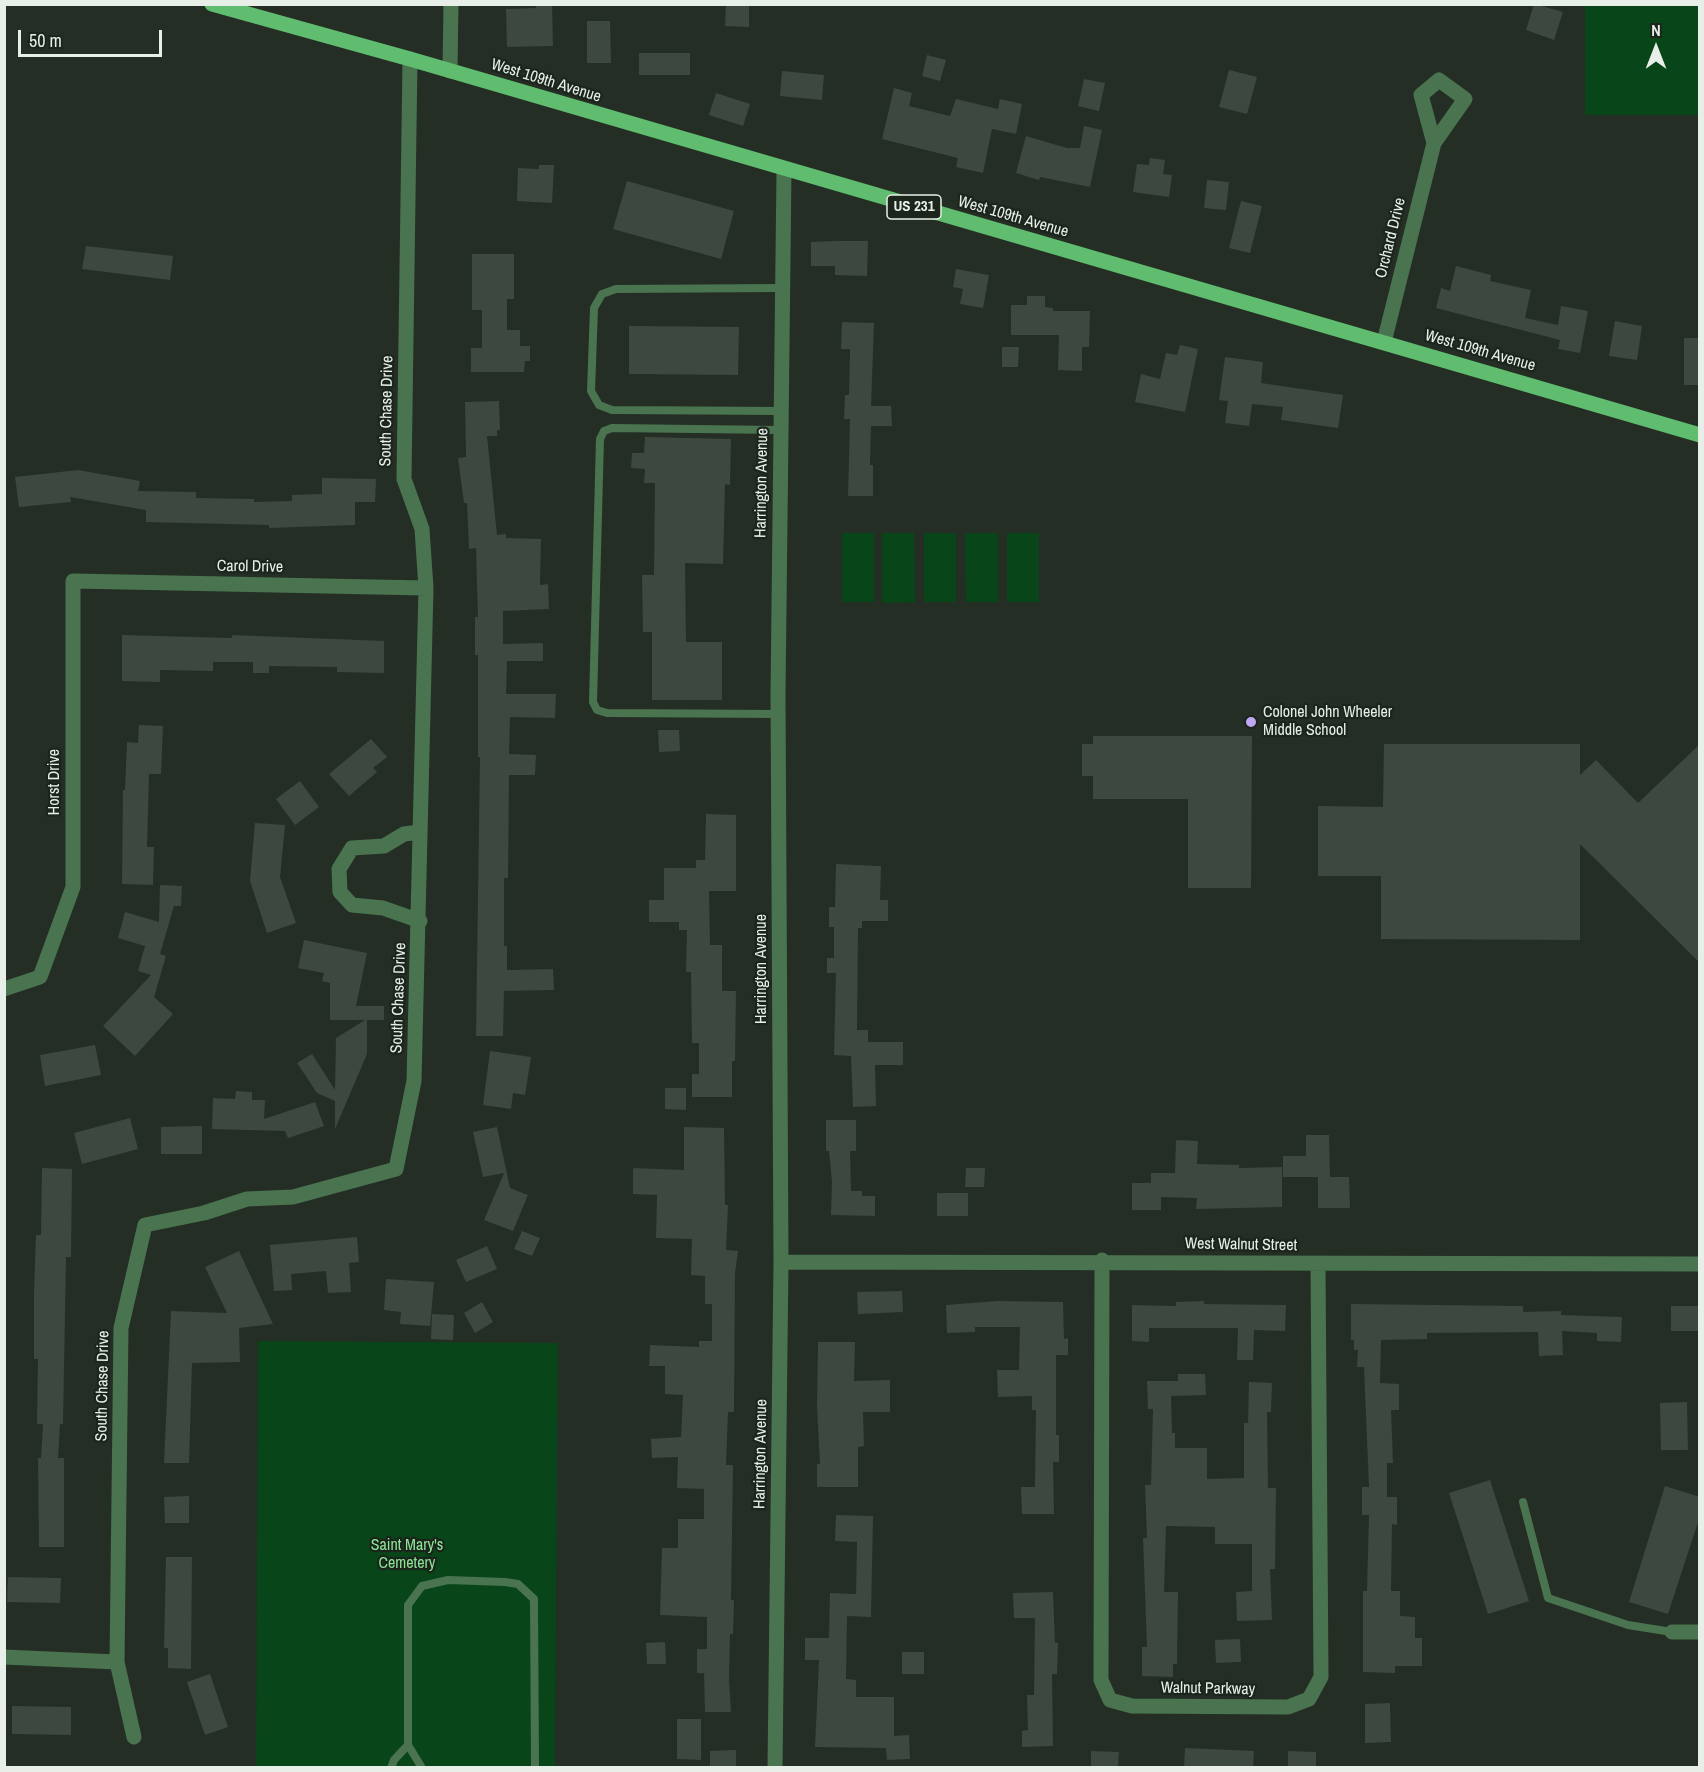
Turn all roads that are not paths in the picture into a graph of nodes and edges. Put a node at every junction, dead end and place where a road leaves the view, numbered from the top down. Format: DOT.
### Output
graph roads {
  1 [pos="212,4"];
  2 [pos="451,4"];
  3 [pos="410,59"];
  4 [pos="450,71"];
  5 [pos="1434,143"];
  6 [pos="784,170"];
  7 [pos="782,288"];
  8 [pos="1384,342"];
  9 [pos="781,411"];
  10 [pos="781,430"];
  11 [pos="1700,435"];
  12 [pos="73,581"];
  13 [pos="426,588"];
  14 [pos="778,714"];
  15 [pos="419,832"];
  16 [pos="420,921"];
  17 [pos="4,989"];
  18 [pos="1102,1260"];
  19 [pos="782,1262"];
  20 [pos="1318,1264"];
  21 [pos="1700,1264"];
  22 [pos="1523,1502"];
  23 [pos="1672,1632"];
  24 [pos="1700,1632"];
  25 [pos="4,1658"];
  26 [pos="117,1662"];
  27 [pos="134,1737"];
  28 [pos="408,1745"];
  29 [pos="392,1767"];
  30 [pos="422,1767"];
  31 [pos="535,1767"];
  32 [pos="775,1767"];
  1 -- 3 [label="main road, West 109th Avenue / US 231"];
  2 -- 4 [label="street"];
  3 -- 4 [label="main road, West 109th Avenue / US 231"];
  3 -- 13 [label="street, South Chase Drive"];
  4 -- 6 [label="main road, West 109th Avenue / US 231"];
  5 -- 8 [label="street, Orchard Drive"];
  6 -- 7 [label="street, Harrington Avenue"];
  6 -- 8 [label="main road, West 109th Avenue / US 231"];
  7 -- 9 [label="street, Harrington Avenue"];
  7 -- 9 [label="lane"];
  8 -- 11 [label="main road, West 109th Avenue / US 231"];
  9 -- 10 [label="street, Harrington Avenue"];
  10 -- 14 [label="street, Harrington Avenue"];
  10 -- 14 [label="lane"];
  12 -- 13 [label="street, Carol Drive"];
  12 -- 17 [label="street, Horst Drive"];
  13 -- 15 [label="street, South Chase Drive"];
  14 -- 19 [label="street, Harrington Avenue"];
  15 -- 16 [label="street, South Chase Drive"];
  15 -- 16 [label="street, South Chase Drive"];
  16 -- 26 [label="street, South Chase Drive"];
  18 -- 19 [label="street, West Walnut Street"];
  18 -- 20 [label="street, West Walnut Street"];
  18 -- 20 [label="street, Walnut Parkway"];
  19 -- 32 [label="street, Harrington Avenue"];
  20 -- 21 [label="street, West Walnut Street"];
  22 -- 23 [label="lane"];
  23 -- 24 [label="street"];
  25 -- 26 [label="street"];
  26 -- 27 [label="street, South Chase Drive"];
  28 -- 29 [label="lane"];
  28 -- 30 [label="lane"];
  28 -- 31 [label="lane"];
}
